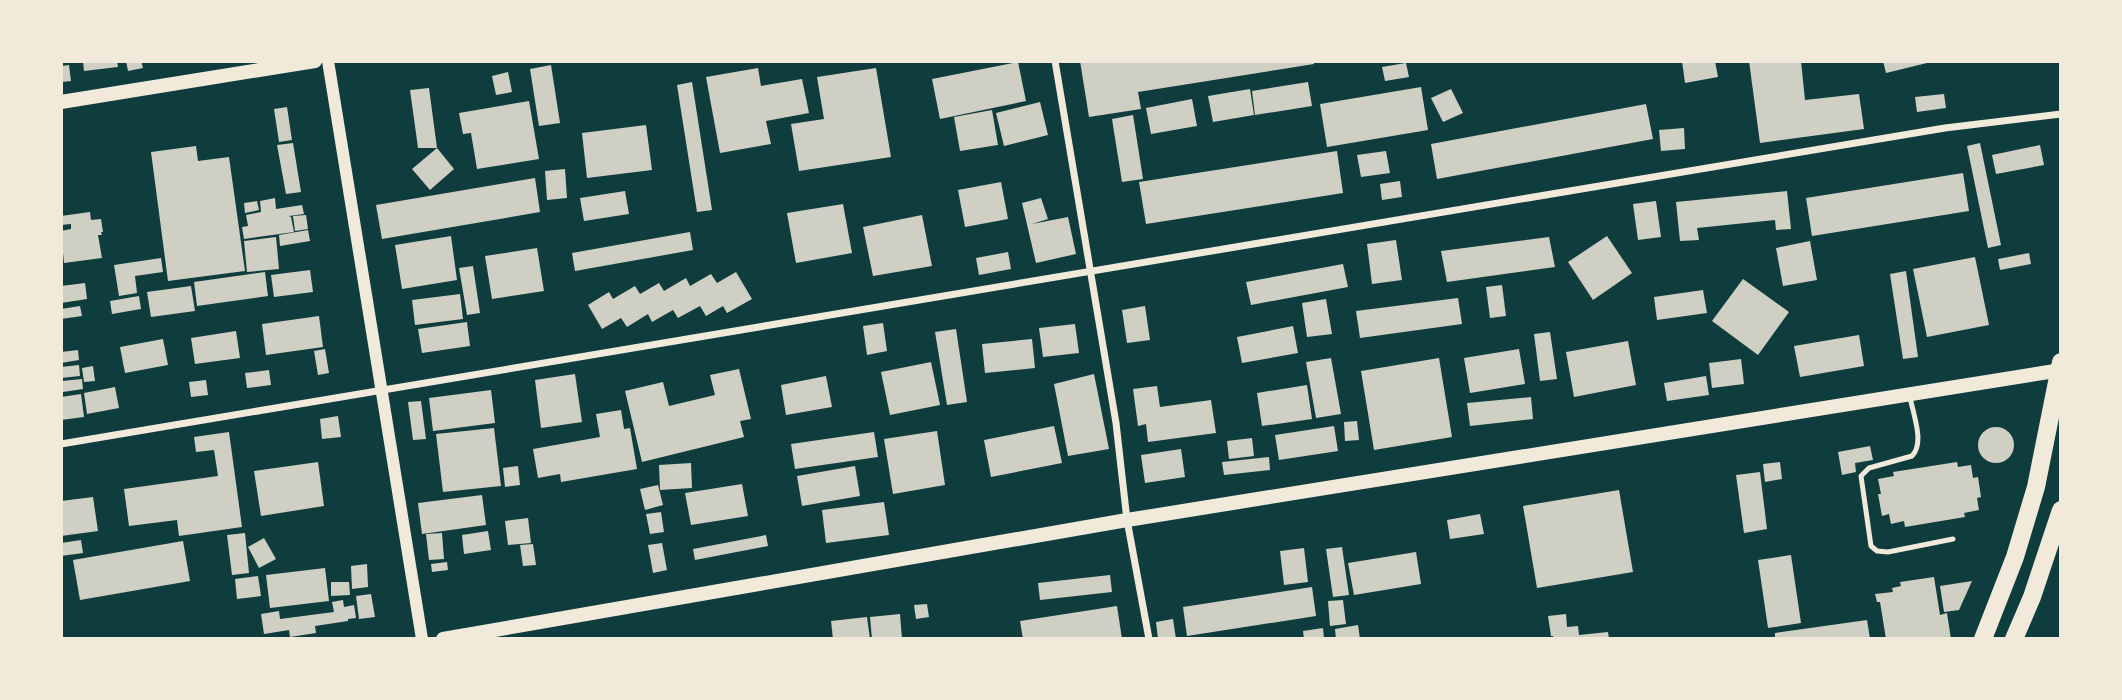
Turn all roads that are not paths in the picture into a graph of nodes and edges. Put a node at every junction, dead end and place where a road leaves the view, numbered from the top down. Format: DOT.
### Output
graph roads {
  1 [pos="315,61"];
  2 [pos="328,61"];
  3 [pos="1055,61"];
  4 [pos="61,102"];
  5 [pos="2061,114"];
  6 [pos="1090,272"];
  7 [pos="2060,367"];
  8 [pos="381,390"];
  9 [pos="1909,394"];
  10 [pos="61,444"];
  11 [pos="2061,510"];
  12 [pos="1127,520"];
  13 [pos="1953,539"];
  14 [pos="422,639"];
  15 [pos="443,639"];
  16 [pos="1149,639"];
  17 [pos="1983,639"];
  18 [pos="2014,639"];
  1 -- 4 [label="main road"];
  2 -- 8 [label="street"];
  3 -- 6 [label="street"];
  5 -- 6 [label="street"];
  6 -- 8 [label="street"];
  6 -- 12 [label="street"];
  7 -- 9 [label="main road"];
  7 -- 17 [label="main road"];
  8 -- 10 [label="street"];
  8 -- 14 [label="street"];
  9 -- 12 [label="main road"];
  9 -- 13 [label="lane"];
  11 -- 18 [label="main road"];
  12 -- 15 [label="main road"];
  12 -- 16 [label="street"];
}
